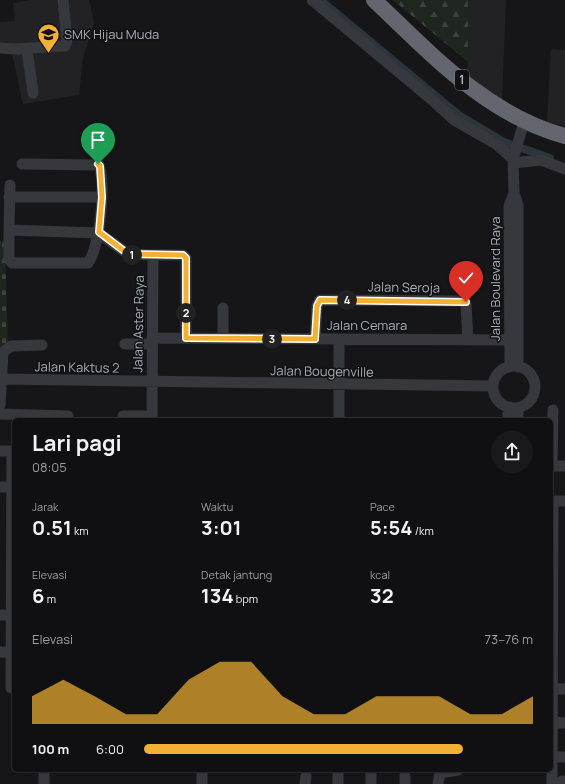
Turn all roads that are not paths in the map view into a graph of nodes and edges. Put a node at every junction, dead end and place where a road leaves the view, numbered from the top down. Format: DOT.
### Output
graph roads {
  1 [pos="63,0"];
  2 [pos="312,0"];
  3 [pos="374,0"];
  4 [pos="389,0"];
  5 [pos="0,48"];
  6 [pos="27,49"];
  7 [pos="33,92"];
  8 [pos="524,122"];
  9 [pos="565,126"];
  10 [pos="565,136"];
  11 [pos="514,159"];
  12 [pos="22,164"];
  13 [pos="565,169"];
  14 [pos="10,186"];
  15 [pos="514,193"];
  16 [pos="9,197"];
  17 [pos="102,197"];
  18 [pos="9,230"];
  19 [pos="99,232"];
  20 [pos="152,255"];
  21 [pos="223,308"];
  22 [pos="186,338"];
  23 [pos="223,338"];
  24 [pos="315,339"];
  25 [pos="339,339"];
  26 [pos="468,340"];
  27 [pos="510,340"];
  28 [pos="152,341"];
  29 [pos="125,344"];
  30 [pos="42,346"];
  31 [pos="514,367"];
  32 [pos="1,379"];
  33 [pos="151,382"];
  34 [pos="339,385"];
  35 [pos="493,386"];
  36 [pos="0,405"];
  37 [pos="513,408"];
  38 [pos="554,410"];
  39 [pos="0,414"];
  40 [pos="68,416"];
  41 [pos="123,416"];
  42 [pos="152,418"];
  43 [pos="339,418"];
  44 [pos="509,418"];
  45 [pos="517,418"];
  46 [pos="553,438"];
  47 [pos="0,451"];
  48 [pos="12,451"];
  49 [pos="553,466"];
  50 [pos="565,466"];
  51 [pos="0,487"];
  52 [pos="12,487"];
  53 [pos="553,501"];
  54 [pos="565,501"];
  55 [pos="12,548"];
  56 [pos="9,575"];
  57 [pos="6,615"];
  58 [pos="8,652"];
  59 [pos="8,688"];
  60 [pos="553,688"];
  61 [pos="565,689"];
  62 [pos="553,722"];
  63 [pos="565,723"];
  64 [pos="553,757"];
  65 [pos="564,757"];
  66 [pos="553,760"];
  67 [pos="44,772"];
  68 [pos="202,772"];
  69 [pos="338,772"];
  70 [pos="446,772"];
  71 [pos="560,782"];
  72 [pos="44,784"];
  73 [pos="202,784"];
  74 [pos="338,784"];
  75 [pos="438,784"];
  1 -- 6 [label="street"];
  2 -- 11 [label="street"];
  3 -- 8 [label="highway, 1"];
  4 -- 9 [label="highway, 1"];
  5 -- 6 [label="street"];
  6 -- 7 [label="street"];
  8 -- 10 [label="highway, 1"];
  8 -- 11 [label="street, Jalan Boulevard Raya"];
  11 -- 13 [label="street"];
  11 -- 15 [label="street, Jalan Boulevard Raya"];
  12 -- 17 [label="street"];
  14 -- 16 [label="street"];
  15 -- 27 [label="street, Jalan Boulevard Raya"];
  15 -- 31 [label="street, Jalan Boulevard Raya"];
  16 -- 17 [label="street"];
  16 -- 18 [label="street"];
  17 -- 19 [label="street"];
  18 -- 19 [label="street"];
  18 -- 19 [label="street"];
  19 -- 20 [label="street, Jalan Aster Raya"];
  20 -- 22 [label="street"];
  20 -- 28 [label="street, Jalan Aster Raya"];
  21 -- 23 [label="street"];
  22 -- 23 [label="street, Jalan Cemara"];
  22 -- 28 [label="street, Jalan Cemara"];
  23 -- 24 [label="street, Jalan Cemara"];
  24 -- 25 [label="street, Jalan Cemara"];
  24 -- 26 [label="street, Jalan Seroja"];
  25 -- 26 [label="street, Jalan Cemara"];
  25 -- 34 [label="street"];
  26 -- 27 [label="street, Jalan Cemara"];
  27 -- 31 [label="street, Jalan Boulevard Raya"];
  28 -- 29 [label="street, Jalan Cemara"];
  28 -- 33 [label="street, Jalan Aster Raya"];
  30 -- 32 [label="street"];
  31 -- 35 [label="street"];
  31 -- 37 [label="street"];
  32 -- 33 [label="street, Jalan Kaktus 2"];
  32 -- 36 [label="street"];
  33 -- 34 [label="street, Jalan Bougenville"];
  33 -- 42 [label="street, Jalan Aster Raya"];
  34 -- 35 [label="street, Jalan Bougenville"];
  34 -- 43 [label="street"];
  35 -- 37 [label="street"];
  37 -- 44 [label="street"];
  37 -- 45 [label="street"];
  38 -- 46 [label="street"];
  39 -- 40 [label="street"];
  41 -- 42 [label="street"];
  47 -- 48 [label="street"];
  49 -- 50 [label="street"];
  51 -- 52 [label="street"];
  53 -- 54 [label="street"];
  55 -- 56 [label="street"];
  56 -- 57 [label="street"];
  57 -- 58 [label="street"];
  58 -- 59 [label="street"];
  60 -- 61 [label="street"];
  62 -- 63 [label="street"];
  64 -- 65 [label="street"];
  66 -- 71 [label="street"];
  67 -- 72 [label="street"];
  68 -- 73 [label="street"];
  69 -- 74 [label="street"];
  70 -- 75 [label="street"];
}
